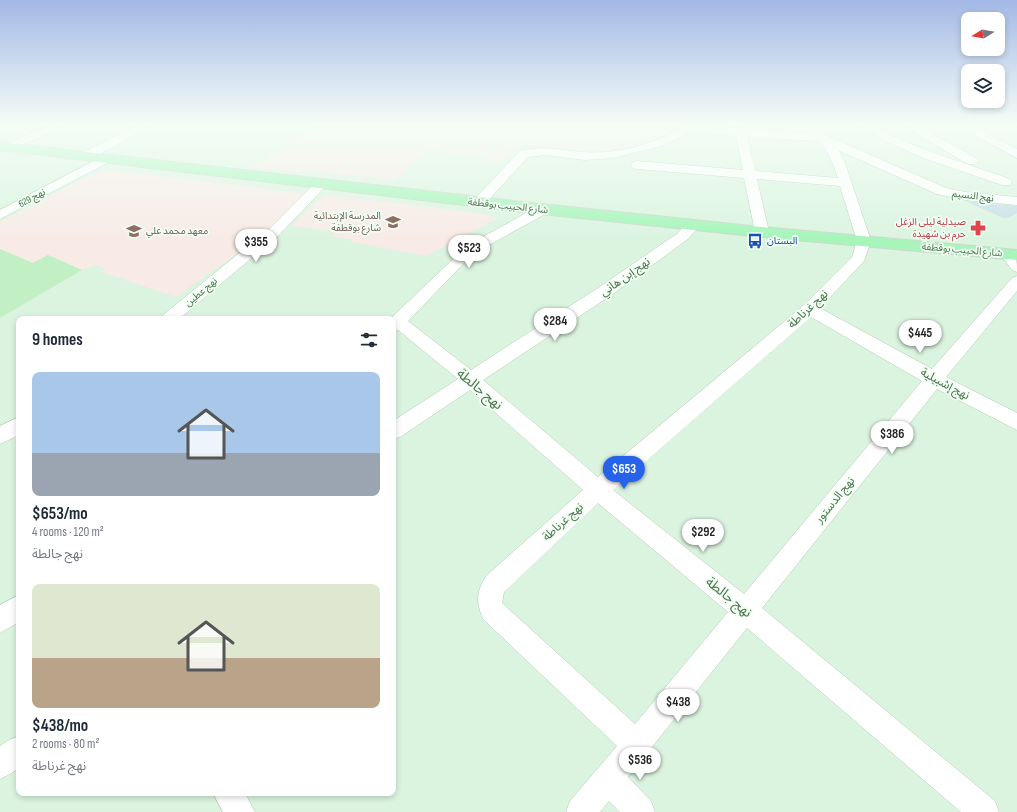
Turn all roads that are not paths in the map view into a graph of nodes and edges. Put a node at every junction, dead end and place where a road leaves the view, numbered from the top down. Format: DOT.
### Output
graph roads {
  1 [pos="100,162"];
  2 [pos="130,162"];
  3 [pos="517,162"];
  4 [pos="746,162"];
  5 [pos="839,162"];
  6 [pos="873,162"];
  7 [pos="947,162"];
  8 [pos="971,162"];
  9 [pos="637,164"];
  10 [pos="748,174"];
  11 [pos="1006,182"];
  12 [pos="846,183"];
  13 [pos="321,184"];
  14 [pos="1017,193"];
  15 [pos="1017,201"];
  16 [pos="478,203"];
  17 [pos="544,209"];
  18 [pos="0,215"];
  19 [pos="693,225"];
  20 [pos="762,232"];
  21 [pos="864,241"];
  22 [pos="1014,259"];
  23 [pos="1017,281"];
  24 [pos="810,309"];
  25 [pos="173,316"];
  26 [pos="396,324"];
  27 [pos="934,379"];
  28 [pos="471,380"];
  29 [pos="1017,422"];
  30 [pos="16,427"];
  31 [pos="396,429"];
  32 [pos="0,436"];
  33 [pos="598,490"];
  34 [pos="16,609"];
  35 [pos="745,610"];
  36 [pos="0,620"];
  37 [pos="636,744"];
  38 [pos="16,752"];
  39 [pos="0,764"];
  40 [pos="609,778"];
  41 [pos="581,812"];
  42 [pos="640,812"];
  43 [pos="984,812"];
  1 -- 18 [label="street, نهج 629"];
  2 -- 13 [label="main road, شارع الحبيب بوقطفة"];
  3 -- 16 [label="street"];
  4 -- 10 [label="street"];
  5 -- 12 [label="street"];
  6 -- 15 [label="street, نهج النسيم"];
  7 -- 11 [label="street"];
  8 -- 11 [label="street"];
  9 -- 10 [label="street"];
  10 -- 12 [label="street"];
  10 -- 20 [label="street"];
  11 -- 14 [label="street"];
  12 -- 21 [label="street"];
  13 -- 16 [label="main road, شارع الحبيب بوقطفة"];
  13 -- 25 [label="street, نهج عطين"];
  16 -- 17 [label="main road, شارع الحبيب بوقطفة"];
  17 -- 19 [label="main road, شارع الحبيب بوقطفة"];
  17 -- 26 [label="street"];
  19 -- 20 [label="main road, شارع الحبيب بوقطفة"];
  19 -- 28 [label="street, نهج إبن هاني"];
  20 -- 21 [label="main road, شارع الحبيب بوقطفة"];
  21 -- 22 [label="main road, شارع الحبيب بوقطفة"];
  21 -- 24 [label="street, نهج غرناطة"];
  23 -- 27 [label="street, نهج الدستور"];
  24 -- 27 [label="street, نهج إشبيلية"];
  24 -- 33 [label="street, نهج غرناطة"];
  26 -- 28 [label="street, نهج جالطة"];
  27 -- 29 [label="street, نهج إشبيلية"];
  27 -- 35 [label="street, نهج الدستور"];
  28 -- 31 [label="street, نهج إبن هاني"];
  28 -- 33 [label="street, نهج جالطة"];
  30 -- 32 [label="street"];
  33 -- 35 [label="street, نهج جالطة"];
  33 -- 37 [label="street, نهج غرناطة"];
  34 -- 36 [label="street"];
  35 -- 37 [label="street, نهج الدستور"];
  35 -- 43 [label="street, نهج جالطة"];
  37 -- 40 [label="street, نهج الدستور"];
  38 -- 39 [label="street"];
  40 -- 41 [label="street, نهج الدستور"];
  40 -- 42 [label="street"];
}
